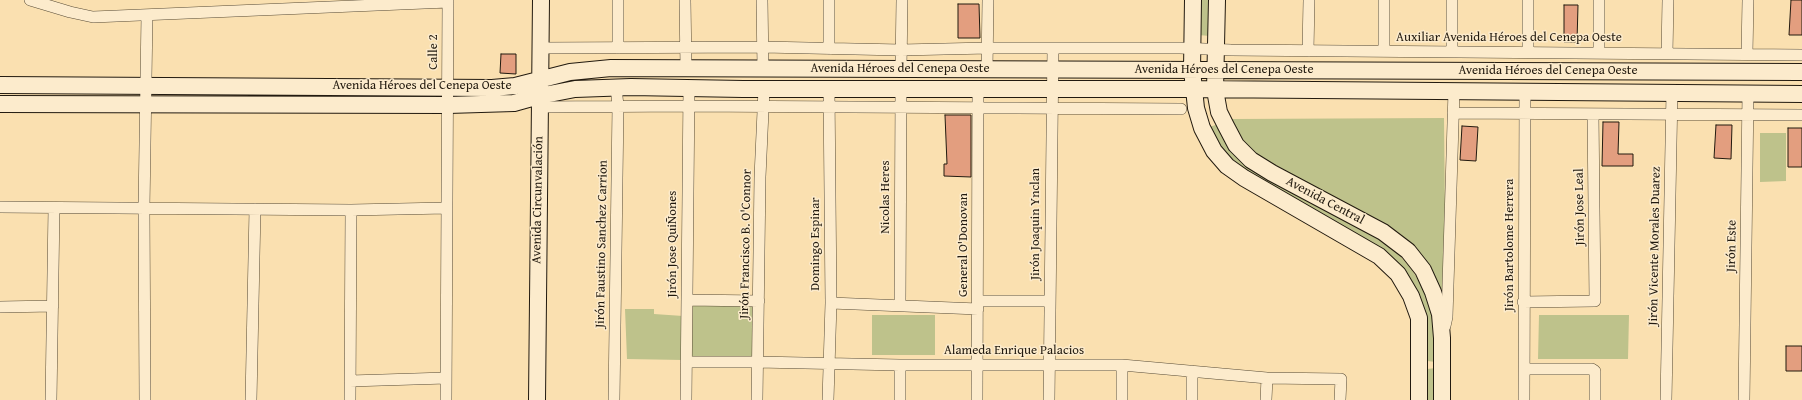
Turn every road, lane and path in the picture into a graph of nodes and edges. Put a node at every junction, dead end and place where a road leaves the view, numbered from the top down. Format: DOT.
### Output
graph roads {
  1 [pos="30,0"];
  2 [pos="541,0"];
  3 [pos="618,0"];
  4 [pos="685,0"];
  5 [pos="762,0"];
  6 [pos="829,0"];
  7 [pos="902,0"];
  8 [pos="988,0"];
  9 [pos="1193,0"];
  10 [pos="1217,0"];
  11 [pos="1309,0"];
  12 [pos="1384,0"];
  13 [pos="1452,0"];
  14 [pos="1528,0"];
  15 [pos="1599,0"];
  16 [pos="1668,0"];
  17 [pos="1748,0"];
  18 [pos="448,1"];
  19 [pos="147,15"];
  20 [pos="763,47"];
  21 [pos="540,48"];
  22 [pos="618,48"];
  23 [pos="686,48"];
  24 [pos="988,48"];
  25 [pos="1053,48"];
  26 [pos="1193,48"];
  27 [pos="829,49"];
  28 [pos="901,50"];
  29 [pos="1216,50"];
  30 [pos="1308,51"];
  31 [pos="1384,51"];
  32 [pos="1452,52"];
  33 [pos="1528,52"];
  34 [pos="1598,53"];
  35 [pos="1668,54"];
  36 [pos="1747,54"];
  37 [pos="1802,55"];
  38 [pos="686,68"];
  39 [pos="763,69"];
  40 [pos="901,69"];
  41 [pos="987,70"];
  42 [pos="1052,70"];
  43 [pos="1192,70"];
  44 [pos="1215,70"];
  45 [pos="1802,72"];
  46 [pos="539,79"];
  47 [pos="0,85"];
  48 [pos="146,87"];
  49 [pos="448,87"];
  50 [pos="616,87"];
  51 [pos="689,88"];
  52 [pos="764,89"];
  53 [pos="829,89"];
  54 [pos="901,89"];
  55 [pos="978,89"];
  56 [pos="1052,89"];
  57 [pos="1193,89"];
  58 [pos="1215,90"];
  59 [pos="1454,91"];
  60 [pos="1525,91"];
  61 [pos="1672,92"];
  62 [pos="1748,93"];
  63 [pos="1802,94"];
  64 [pos="539,102"];
  65 [pos="0,104"];
  66 [pos="146,104"];
  67 [pos="448,105"];
  68 [pos="618,106"];
  69 [pos="688,106"];
  70 [pos="763,106"];
  71 [pos="829,107"];
  72 [pos="901,107"];
  73 [pos="978,108"];
  74 [pos="1051,108"];
  75 [pos="1181,109"];
  76 [pos="1453,113"];
  77 [pos="1525,113"];
  78 [pos="1593,114"];
  79 [pos="1670,114"];
  80 [pos="1748,115"];
  81 [pos="1802,115"];
  82 [pos="0,207"];
  83 [pos="54,208"];
  84 [pos="144,208"];
  85 [pos="446,208"];
  86 [pos="255,209"];
  87 [pos="351,210"];
  88 [pos="687,300"];
  89 [pos="1050,300"];
  90 [pos="759,301"];
  91 [pos="1523,302"];
  92 [pos="830,303"];
  93 [pos="900,305"];
  94 [pos="978,305"];
  95 [pos="53,306"];
  96 [pos="0,307"];
  97 [pos="1442,338"];
  98 [pos="686,362"];
  99 [pos="757,362"];
  100 [pos="828,364"];
  101 [pos="977,364"];
  102 [pos="1049,364"];
  103 [pos="900,365"];
  104 [pos="1122,365"];
  105 [pos="1524,369"];
  106 [pos="1192,371"];
  107 [pos="446,378"];
  108 [pos="1267,378"];
  109 [pos="350,382"];
  110 [pos="51,400"];
  111 [pos="145,400"];
  112 [pos="251,400"];
  113 [pos="350,400"];
  114 [pos="446,400"];
  115 [pos="537,400"];
  116 [pos="614,400"];
  117 [pos="686,400"];
  118 [pos="757,400"];
  119 [pos="828,400"];
  120 [pos="900,400"];
  121 [pos="977,400"];
  122 [pos="1049,400"];
  123 [pos="1122,400"];
  124 [pos="1192,400"];
  125 [pos="1266,400"];
  126 [pos="1340,400"];
  127 [pos="1419,400"];
  128 [pos="1442,400"];
  129 [pos="1524,400"];
  130 [pos="1595,400"];
  131 [pos="1666,400"];
  132 [pos="1744,400"];
  1 -- 19 [label="street"];
  2 -- 21 [label="main road, Avenida Circunvalación"];
  3 -- 22 [label="street"];
  4 -- 23 [label="street"];
  5 -- 20 [label="street"];
  6 -- 27 [label="street"];
  7 -- 28 [label="street"];
  8 -- 24 [label="street"];
  9 -- 26 [label="main road, Avenida Central"];
  10 -- 29 [label="main road, Avenida Central"];
  11 -- 30 [label="street"];
  12 -- 31 [label="street"];
  13 -- 32 [label="street"];
  14 -- 33 [label="street"];
  15 -- 34 [label="street"];
  16 -- 35 [label="street"];
  17 -- 36 [label="street"];
  18 -- 19 [label="street"];
  18 -- 49 [label="street, Calle 2"];
  19 -- 48 [label="street"];
  20 -- 23 [label="street, Auxiliar Avenida Héroes del Cenepa Oeste"];
  20 -- 27 [label="street, Auxiliar Avenida Héroes del Cenepa Oeste"];
  20 -- 39 [label="street"];
  21 -- 22 [label="street, Auxiliar Avenida Héroes del Cenepa Oeste"];
  21 -- 46 [label="main road, Avenida Circunvalación"];
  22 -- 23 [label="street, Auxiliar Avenida Héroes del Cenepa Oeste"];
  23 -- 38 [label="street"];
  24 -- 25 [label="street, Auxiliar Avenida Héroes del Cenepa Oeste"];
  24 -- 28 [label="street, Auxiliar Avenida Héroes del Cenepa Oeste"];
  24 -- 41 [label="street"];
  25 -- 26 [label="street, Auxiliar Avenida Héroes del Cenepa Oeste"];
  25 -- 42 [label="street, Jirón Joaquin Ynclan"];
  26 -- 29 [label="street, Auxiliar Avenida Héroes del Cenepa Oeste"];
  26 -- 43 [label="main road, Avenida Central"];
  27 -- 28 [label="street, Auxiliar Avenida Héroes del Cenepa Oeste"];
  28 -- 40 [label="street"];
  29 -- 30 [label="street, Auxiliar Avenida Héroes del Cenepa Oeste"];
  29 -- 44 [label="main road, Avenida Central"];
  30 -- 31 [label="street, Auxiliar Avenida Héroes del Cenepa Oeste"];
  31 -- 32 [label="street, Auxiliar Avenida Héroes del Cenepa Oeste"];
  32 -- 33 [label="street, Auxiliar Avenida Héroes del Cenepa Oeste"];
  33 -- 34 [label="street, Auxiliar Avenida Héroes del Cenepa Oeste"];
  34 -- 35 [label="street, Auxiliar Avenida Héroes del Cenepa Oeste"];
  35 -- 36 [label="street, Auxiliar Avenida Héroes del Cenepa Oeste"];
  36 -- 37 [label="street, Auxiliar Avenida Héroes del Cenepa Oeste"];
  38 -- 39 [label="main road, Avenida Héroes del Cenepa Oeste"];
  38 -- 46 [label="main road, Avenida Héroes del Cenepa Oeste"];
  39 -- 40 [label="main road, Avenida Héroes del Cenepa Oeste"];
  40 -- 41 [label="main road, Avenida Héroes del Cenepa Oeste"];
  41 -- 42 [label="main road, Avenida Héroes del Cenepa Oeste"];
  42 -- 43 [label="main road, Avenida Héroes del Cenepa Oeste"];
  42 -- 56 [label="street, Jirón Joaquin Ynclan"];
  43 -- 44 [label="main road, Avenida Héroes del Cenepa Oeste"];
  43 -- 57 [label="main road, Avenida Central"];
  44 -- 45 [label="main road, Avenida Héroes del Cenepa Oeste"];
  44 -- 58 [label="main road, Avenida Central"];
  46 -- 49 [label="main road, Avenida Héroes del Cenepa Oeste"];
  46 -- 64 [label="main road, Avenida Circunvalación"];
  47 -- 48 [label="main road, Avenida Héroes del Cenepa Oeste"];
  48 -- 49 [label="main road, Avenida Héroes del Cenepa Oeste"];
  48 -- 66 [label="street"];
  49 -- 67 [label="street, Calle 2"];
  50 -- 51 [label="main road, Avenida Héroes del Cenepa Oeste"];
  50 -- 64 [label="main road, Avenida Héroes del Cenepa Oeste"];
  50 -- 68 [label="street, Jirón Faustino Sanchez Carrion"];
  51 -- 52 [label="main road, Avenida Héroes del Cenepa Oeste"];
  51 -- 69 [label="street, Jirón Jose QuiÑones"];
  52 -- 53 [label="main road, Avenida Héroes del Cenepa Oeste"];
  52 -- 70 [label="street, Jirón Francisco B. O'Connor"];
  53 -- 54 [label="main road, Avenida Héroes del Cenepa Oeste"];
  53 -- 71 [label="street, Domingo Espinar"];
  54 -- 55 [label="main road, Avenida Héroes del Cenepa Oeste"];
  54 -- 72 [label="street, Nicolas Heres"];
  55 -- 56 [label="main road, Avenida Héroes del Cenepa Oeste"];
  55 -- 73 [label="street, General O'Donovan"];
  56 -- 57 [label="main road, Avenida Héroes del Cenepa Oeste"];
  56 -- 74 [label="street, Jirón Joaquin Ynclan"];
  57 -- 58 [label="main road, Avenida Héroes del Cenepa Oeste"];
  57 -- 127 [label="main road, Avenida Central"];
  58 -- 59 [label="main road, Avenida Héroes del Cenepa Oeste"];
  58 -- 97 [label="main road, Avenida Central"];
  59 -- 60 [label="main road, Avenida Héroes del Cenepa Oeste"];
  59 -- 76 [label="street"];
  60 -- 61 [label="main road, Avenida Héroes del Cenepa Oeste"];
  60 -- 77 [label="street, Jirón Bartolome Herrera"];
  61 -- 62 [label="main road, Avenida Héroes del Cenepa Oeste"];
  61 -- 79 [label="street, Jirón Vicente Morales Duarez"];
  62 -- 63 [label="main road, Avenida Héroes del Cenepa Oeste"];
  62 -- 80 [label="street, Jirón Este"];
  64 -- 67 [label="main road, Avenida Héroes del Cenepa Oeste"];
  64 -- 68 [label="street"];
  64 -- 115 [label="main road, Avenida Circunvalación"];
  65 -- 66 [label="main road, Avenida Héroes del Cenepa Oeste"];
  66 -- 67 [label="main road, Avenida Héroes del Cenepa Oeste"];
  66 -- 84 [label="street"];
  67 -- 85 [label="street, Calle 2"];
  68 -- 69 [label="street"];
  68 -- 116 [label="street, Jirón Faustino Sanchez Carrion"];
  69 -- 70 [label="street"];
  69 -- 88 [label="street, Jirón Jose QuiÑones"];
  70 -- 71 [label="street"];
  70 -- 90 [label="street, Jirón Francisco B. O'Connor"];
  71 -- 72 [label="street"];
  71 -- 92 [label="street, Domingo Espinar"];
  72 -- 73 [label="street"];
  72 -- 93 [label="street, Nicolas Heres"];
  73 -- 74 [label="street"];
  73 -- 94 [label="street, General O'Donovan"];
  74 -- 75 [label="street"];
  74 -- 89 [label="street, Jirón Joaquin Ynclan"];
  76 -- 77 [label="street"];
  76 -- 97 [label="street"];
  77 -- 78 [label="street"];
  77 -- 91 [label="street, Jirón Bartolome Herrera"];
  78 -- 79 [label="street"];
  78 -- 91 [label="street, Jirón Jose Leal"];
  79 -- 80 [label="street"];
  79 -- 131 [label="street, Jirón Vicente Morales Duarez"];
  80 -- 81 [label="street"];
  80 -- 132 [label="street, Jirón Este"];
  82 -- 83 [label="street"];
  83 -- 84 [label="street"];
  83 -- 95 [label="street"];
  84 -- 86 [label="street"];
  84 -- 111 [label="street"];
  85 -- 87 [label="street"];
  85 -- 107 [label="street, Calle 2"];
  86 -- 87 [label="street"];
  86 -- 112 [label="street"];
  87 -- 109 [label="street"];
  88 -- 90 [label="street"];
  88 -- 98 [label="street, Jirón Jose QuiÑones"];
  89 -- 94 [label="street"];
  89 -- 102 [label="street, Jirón Joaquin Ynclan"];
  90 -- 99 [label="street, Jirón Francisco B. O'Connor"];
  91 -- 105 [label="street, Jirón Bartolome Herrera"];
  92 -- 93 [label="street"];
  92 -- 100 [label="street, Domingo Espinar"];
  93 -- 94 [label="street"];
  94 -- 101 [label="street, General O'Donovan"];
  95 -- 96 [label="street"];
  95 -- 110 [label="street"];
  97 -- 128 [label="main road, Avenida Central"];
  98 -- 99 [label="street, Alameda Enrique Palacios"];
  98 -- 117 [label="street, Jirón Jose QuiÑones"];
  99 -- 100 [label="street, Alameda Enrique Palacios"];
  99 -- 118 [label="street, Jirón Francisco B. O'Connor"];
  100 -- 103 [label="street, Alameda Enrique Palacios"];
  100 -- 119 [label="street, Domingo Espinar"];
  101 -- 102 [label="street, Alameda Enrique Palacios"];
  101 -- 103 [label="street, Alameda Enrique Palacios"];
  101 -- 121 [label="street, General O'Donovan"];
  102 -- 104 [label="street, Alameda Enrique Palacios"];
  102 -- 122 [label="street, Jirón Joaquin Ynclan"];
  103 -- 120 [label="street"];
  104 -- 106 [label="street, Alameda Enrique Palacios"];
  104 -- 123 [label="street"];
  105 -- 129 [label="street, Jirón Bartolome Herrera"];
  105 -- 130 [label="street"];
  106 -- 108 [label="street, Alameda Enrique Palacios"];
  106 -- 124 [label="street"];
  107 -- 109 [label="street"];
  107 -- 114 [label="street, Calle 2"];
  108 -- 125 [label="street"];
  108 -- 126 [label="street, Alameda Enrique Palacios"];
  109 -- 113 [label="street"];
}
